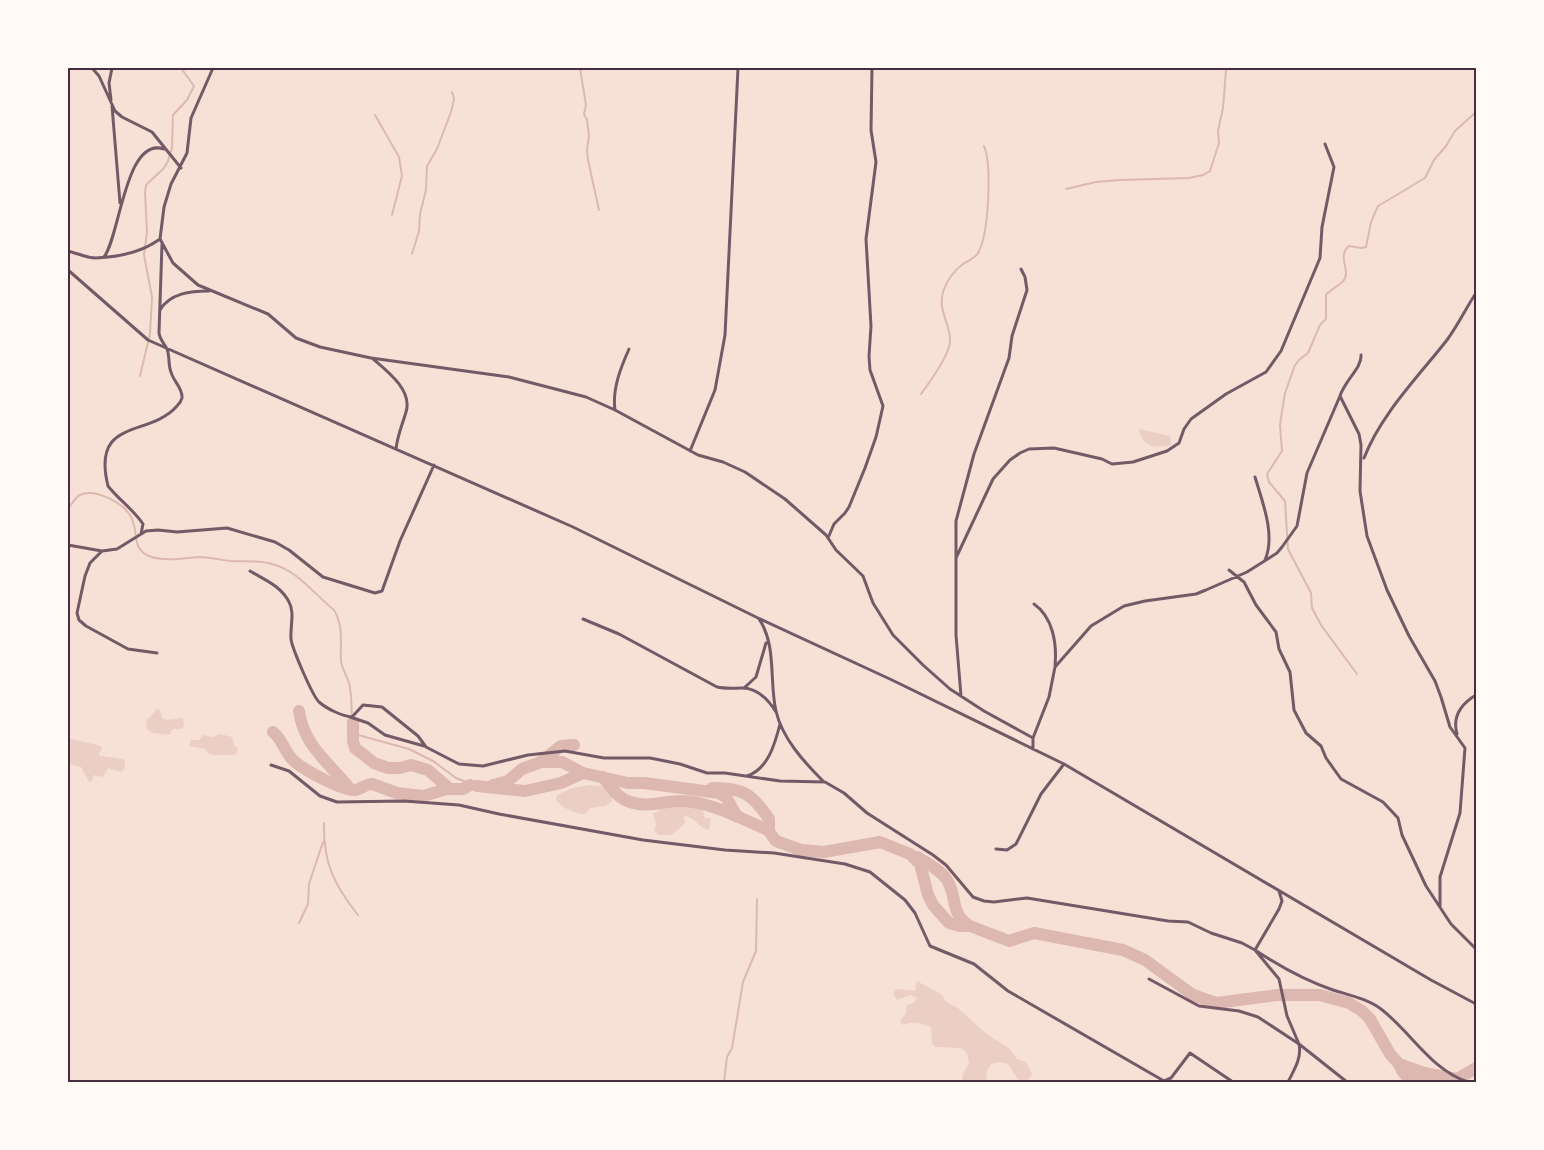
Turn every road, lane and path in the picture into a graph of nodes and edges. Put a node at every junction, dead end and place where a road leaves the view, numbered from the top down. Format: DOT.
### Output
graph roads {
  1 [pos="92,68"];
  2 [pos="112,68"];
  3 [pos="212,68"];
  4 [pos="738,68"];
  5 [pos="872,68"];
  6 [pos="112,105"];
  7 [pos="1325,144"];
  8 [pos="166,150"];
  9 [pos="181,168"];
  10 [pos="120,203"];
  11 [pos="161,241"];
  12 [pos="68,251"];
  13 [pos="104,256"];
  14 [pos="1021,269"];
  15 [pos="68,270"];
  16 [pos="211,291"];
  17 [pos="1476,292"];
  18 [pos="159,311"];
  19 [pos="166,348"];
  20 [pos="629,349"];
  21 [pos="1362,355"];
  22 [pos="371,358"];
  23 [pos="1340,396"];
  24 [pos="615,410"];
  25 [pos="396,449"];
  26 [pos="690,451"];
  27 [pos="1362,462"];
  28 [pos="434,465"];
  29 [pos="1255,477"];
  30 [pos="141,534"];
  31 [pos="828,538"];
  32 [pos="68,545"];
  33 [pos="102,551"];
  34 [pos="956,558"];
  35 [pos="1264,561"];
  36 [pos="1229,570"];
  37 [pos="250,571"];
  38 [pos="1238,577"];
  39 [pos="1034,604"];
  40 [pos="758,618"];
  41 [pos="583,619"];
  42 [pos="767,638"];
  43 [pos="157,653"];
  44 [pos="1055,667"];
  45 [pos="744,687"];
  46 [pos="1476,695"];
  47 [pos="961,696"];
  48 [pos="776,712"];
  49 [pos="350,717"];
  50 [pos="780,722"];
  51 [pos="1033,738"];
  52 [pos="1458,739"];
  53 [pos="426,747"];
  54 [pos="1033,749"];
  55 [pos="1064,764"];
  56 [pos="271,765"];
  57 [pos="746,776"];
  58 [pos="825,782"];
  59 [pos="996,849"];
  60 [pos="1279,891"];
  61 [pos="1440,907"];
  62 [pos="1476,949"];
  63 [pos="1255,950"];
  64 [pos="1149,979"];
  65 [pos="1476,1004"];
  66 [pos="1299,1044"];
  67 [pos="1164,1082"];
  68 [pos="1233,1083"];
  69 [pos="1288,1083"];
  70 [pos="1347,1083"];
  71 [pos="1468,1083"];
  1 -- 6 [label="street"];
  2 -- 6 [label="street"];
  3 -- 9 [label="street"];
  4 -- 26 [label="street"];
  5 -- 31 [label="street"];
  6 -- 8 [label="street"];
  6 -- 10 [label="street"];
  7 -- 34 [label="street"];
  8 -- 9 [label="street"];
  8 -- 10 [label="street"];
  9 -- 11 [label="street"];
  10 -- 13 [label="street"];
  11 -- 13 [label="street"];
  11 -- 16 [label="street"];
  11 -- 18 [label="street"];
  12 -- 13 [label="street"];
  14 -- 34 [label="street"];
  15 -- 19 [label="street"];
  16 -- 18 [label="street"];
  16 -- 22 [label="street"];
  17 -- 27 [label="street"];
  18 -- 19 [label="street"];
  19 -- 25 [label="street"];
  19 -- 30 [label="street"];
  20 -- 24 [label="street"];
  21 -- 23 [label="street"];
  22 -- 24 [label="street"];
  22 -- 25 [label="street"];
  23 -- 27 [label="street"];
  23 -- 35 [label="street"];
  24 -- 26 [label="street"];
  25 -- 28 [label="street"];
  26 -- 31 [label="street"];
  27 -- 52 [label="street"];
  28 -- 30 [label="street"];
  28 -- 40 [label="street"];
  29 -- 35 [label="street"];
  30 -- 33 [label="street"];
  31 -- 47 [label="street"];
  32 -- 33 [label="street"];
  33 -- 43 [label="street"];
  34 -- 47 [label="street"];
  35 -- 38 [label="street"];
  36 -- 38 [label="street"];
  37 -- 49 [label="street"];
  38 -- 44 [label="street"];
  38 -- 61 [label="street"];
  39 -- 44 [label="street"];
  40 -- 42 [label="street"];
  40 -- 54 [label="street"];
  41 -- 45 [label="street"];
  42 -- 45 [label="street"];
  42 -- 48 [label="street"];
  44 -- 51 [label="street"];
  45 -- 48 [label="street"];
  46 -- 52 [label="street"];
  47 -- 51 [label="street"];
  48 -- 50 [label="street"];
  49 -- 53 [label="street"];
  49 -- 53 [label="street"];
  50 -- 57 [label="street"];
  50 -- 58 [label="street"];
  51 -- 54 [label="street"];
  52 -- 61 [label="street"];
  53 -- 57 [label="street"];
  54 -- 55 [label="street"];
  55 -- 59 [label="street"];
  55 -- 60 [label="street"];
  56 -- 67 [label="street"];
  57 -- 58 [label="street"];
  58 -- 63 [label="street"];
  60 -- 63 [label="street"];
  60 -- 65 [label="street"];
  61 -- 62 [label="street"];
  63 -- 66 [label="street"];
  63 -- 71 [label="street"];
  64 -- 66 [label="street"];
  66 -- 69 [label="street"];
  66 -- 70 [label="street"];
  67 -- 68 [label="street"];
}
